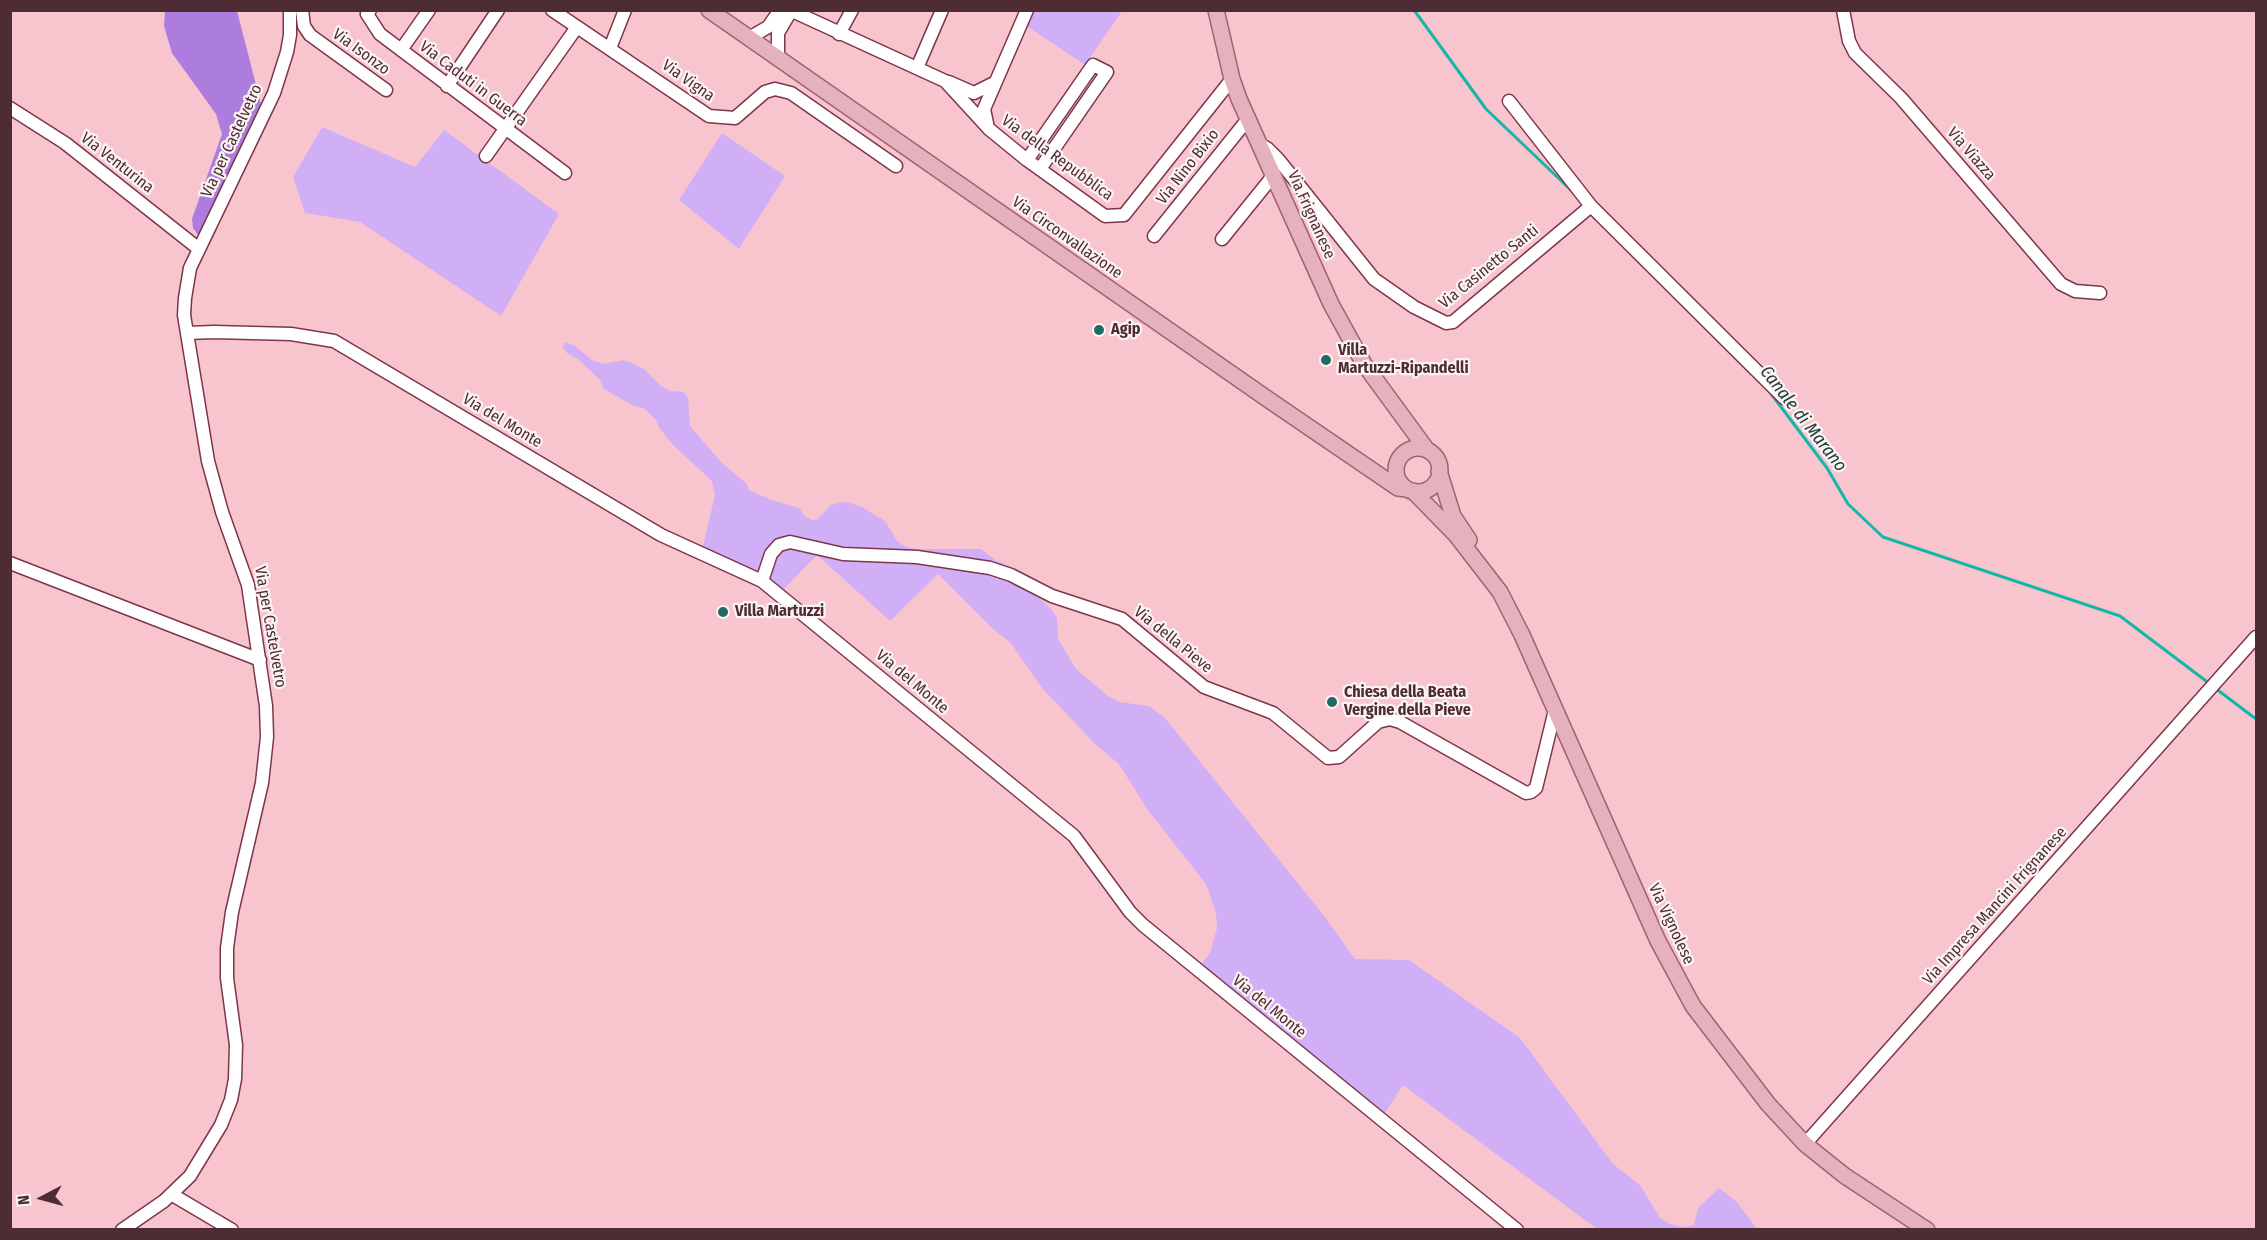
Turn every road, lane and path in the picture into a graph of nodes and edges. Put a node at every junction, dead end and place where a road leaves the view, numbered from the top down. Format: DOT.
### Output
graph roads {
  1 [pos="290,10"];
  2 [pos="302,10"];
  3 [pos="429,10"];
  4 [pos="498,10"];
  5 [pos="552,10"];
  6 [pos="625,10"];
  7 [pos="709,10"];
  8 [pos="780,10"];
  9 [pos="852,10"];
  10 [pos="942,10"];
  11 [pos="1027,10"];
  12 [pos="1216,10"];
  13 [pos="1843,10"];
  14 [pos="791,11"];
  15 [pos="368,12"];
  16 [pos="577,27"];
  17 [pos="840,34"];
  18 [pos="749,38"];
  19 [pos="610,48"];
  20 [pos="400,50"];
  21 [pos="778,59"];
  22 [pos="916,68"];
  23 [pos="1232,79"];
  24 [pos="945,81"];
  25 [pos="994,83"];
  26 [pos="447,86"];
  27 [pos="386,90"];
  28 [pos="1509,101"];
  29 [pos="10,108"];
  30 [pos="1248,119"];
  31 [pos="505,129"];
  32 [pos="988,129"];
  33 [pos="1258,143"];
  34 [pos="486,156"];
  35 [pos="1027,160"];
  36 [pos="897,166"];
  37 [pos="1040,169"];
  38 [pos="565,173"];
  39 [pos="1274,176"];
  40 [pos="1588,208"];
  41 [pos="1154,236"];
  42 [pos="1222,239"];
  43 [pos="200,249"];
  44 [pos="2100,293"];
  45 [pos="187,333"];
  46 [pos="1784,398"];
  47 [pos="1405,419"];
  48 [pos="1407,450"];
  49 [pos="1427,450"];
  50 [pos="1396,470"];
  51 [pos="1439,471"];
  52 [pos="1376,473"];
  53 [pos="1410,490"];
  54 [pos="10,563"];
  55 [pos="1478,563"];
  56 [pos="762,581"];
  57 [pos="2256,637"];
  58 [pos="260,660"];
  59 [pos="1555,710"];
  60 [pos="1805,1144"];
  61 [pos="171,1194"];
  62 [pos="122,1230"];
  63 [pos="232,1230"];
  64 [pos="1517,1230"];
  65 [pos="1927,1230"];
  1 -- 43 [label="street, Via per Castelvetro"];
  2 -- 27 [label="street, Via Isonzo"];
  3 -- 20 [label="street"];
  4 -- 26 [label="street"];
  5 -- 16 [label="street, Via Vigna"];
  6 -- 19 [label="street"];
  7 -- 18 [label="main road, Via Circonvallazione"];
  8 -- 18 [label="street"];
  9 -- 17 [label="street"];
  10 -- 22 [label="street"];
  11 -- 25 [label="street"];
  12 -- 23 [label="main road, Via Frignanese"];
  13 -- 44 [label="street, Via Viazza"];
  14 -- 17 [label="street, Via della Repubblica"];
  14 -- 21 [label="street"];
  15 -- 20 [label="street, Via Caduti in Guerra"];
  16 -- 19 [label="street, Via Vigna"];
  16 -- 31 [label="street"];
  17 -- 22 [label="street, Via della Repubblica"];
  18 -- 21 [label="main road, Via Circonvallazione"];
  19 -- 36 [label="street, Via Vigna"];
  20 -- 26 [label="street, Via Caduti in Guerra"];
  21 -- 52 [label="main road, Via Circonvallazione"];
  22 -- 24 [label="street, Via della Repubblica"];
  23 -- 30 [label="main road, Via Frignanese"];
  23 -- 37 [label="street, Via della Repubblica"];
  24 -- 25 [label="street"];
  24 -- 32 [label="street, Via della Repubblica"];
  25 -- 32 [label="street"];
  26 -- 31 [label="street, Via Caduti in Guerra"];
  28 -- 40 [label="street"];
  29 -- 43 [label="street, Via Venturina"];
  30 -- 33 [label="main road, Via Frignanese"];
  30 -- 41 [label="street, Via Nino Bixio"];
  31 -- 34 [label="street"];
  31 -- 38 [label="street, Via Caduti in Guerra"];
  32 -- 35 [label="street, Via della Repubblica"];
  33 -- 39 [label="main road, Via Frignanese"];
  33 -- 40 [label="street, Via Casinetto Santi"];
  35 -- 37 [label="street, Via della Repubblica"];
  35 -- 37 [label="street"];
  39 -- 42 [label="street"];
  39 -- 47 [label="main road, Via Frignanese"];
  40 -- 46 [label="street"];
  43 -- 45 [label="street, Via per Castelvetro"];
  45 -- 56 [label="street, Via del Monte"];
  45 -- 58 [label="street, Via per Castelvetro"];
  47 -- 48 [label="main road"];
  47 -- 49 [label="main road, Via Frignanese"];
  48 -- 49 [label="main road"];
  48 -- 50 [label="main road"];
  49 -- 51 [label="main road"];
  50 -- 52 [label="main road"];
  50 -- 53 [label="main road"];
  51 -- 53 [label="main road"];
  51 -- 55 [label="main road"];
  52 -- 53 [label="main road, Via Circonvallazione"];
  53 -- 55 [label="main road, Via Circonvallazione"];
  54 -- 58 [label="street"];
  55 -- 59 [label="main road, Via Vignolese"];
  56 -- 59 [label="street, Via della Pieve"];
  56 -- 64 [label="street, Via del Monte"];
  57 -- 60 [label="street, Via Impresa Mancini Frignanese"];
  58 -- 61 [label="street, Via per Castelvetro"];
  59 -- 60 [label="main road, Via Vignolese"];
  60 -- 65 [label="main road, Via Vignolese"];
  61 -- 62 [label="street, Via per Castelvetro"];
  61 -- 63 [label="street"];
}
